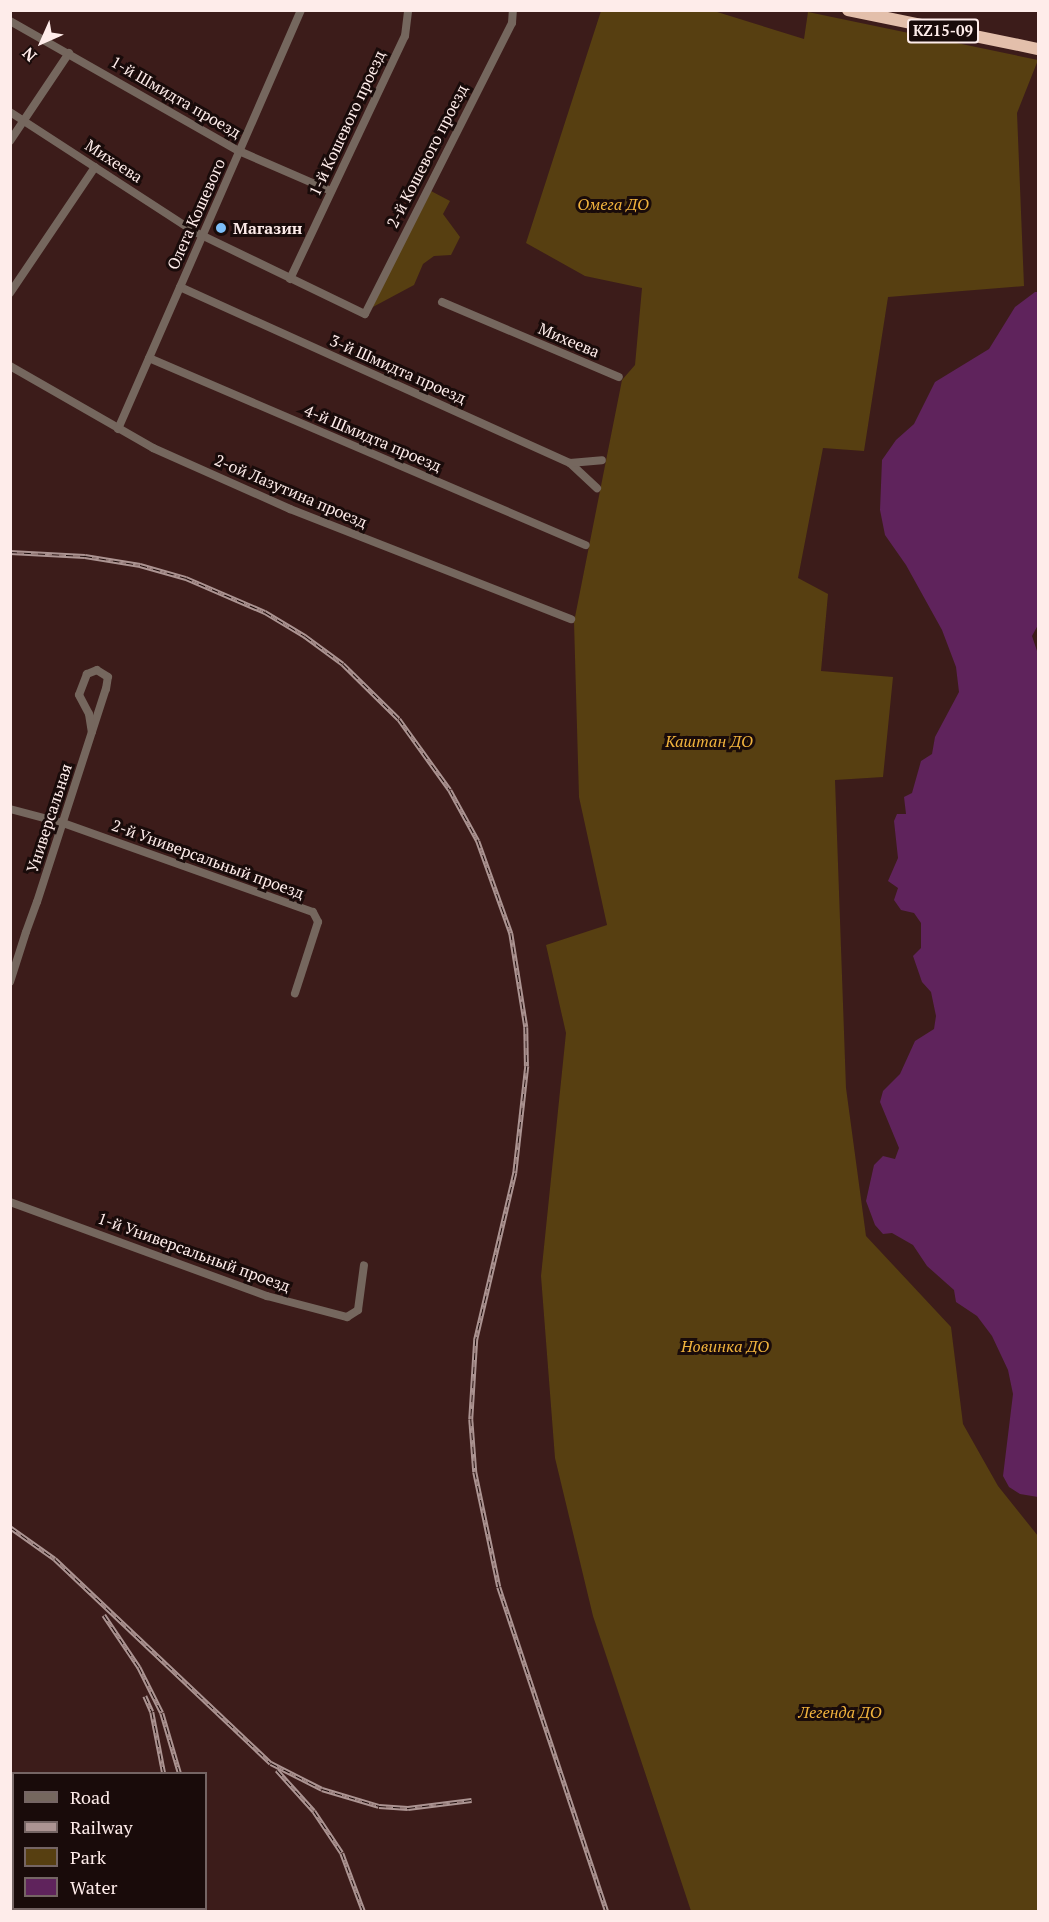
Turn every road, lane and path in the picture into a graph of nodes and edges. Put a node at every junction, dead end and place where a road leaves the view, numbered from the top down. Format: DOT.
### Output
graph roads {
  1 [pos="301,10"];
  2 [pos="408,10"];
  3 [pos="513,10"];
  4 [pos="848,10"];
  5 [pos="10,21"];
  6 [pos="1038,50"];
  7 [pos="69,53"];
  8 [pos="10,112"];
  9 [pos="24,121"];
  10 [pos="10,141"];
  11 [pos="239,151"];
  12 [pos="95,167"];
  13 [pos="331,191"];
  14 [pos="202,236"];
  15 [pos="290,279"];
  16 [pos="180,287"];
  17 [pos="10,293"];
  18 [pos="442,303"];
  19 [pos="148,358"];
  20 [pos="10,366"];
  21 [pos="619,377"];
  22 [pos="118,429"];
  23 [pos="602,460"];
  24 [pos="570,463"];
  25 [pos="597,488"];
  26 [pos="586,545"];
  27 [pos="571,619"];
  28 [pos="92,732"];
  29 [pos="10,809"];
  30 [pos="63,823"];
  31 [pos="10,982"];
  32 [pos="295,993"];
  33 [pos="10,1202"];
  34 [pos="364,1265"];
  1 -- 11 [label="street, Олега Кошевого"];
  2 -- 13 [label="street, 1-й Кошевого проезд"];
  3 -- 15 [label="street, 2-й Кошевого проезд"];
  4 -- 6 [label="highway, KZ15-09"];
  5 -- 7 [label="street, 1-й Шмидта проезд"];
  7 -- 9 [label="street"];
  7 -- 11 [label="street, 1-й Шмидта проезд"];
  8 -- 9 [label="street, Михеева"];
  9 -- 10 [label="street"];
  9 -- 12 [label="street, Михеева"];
  11 -- 13 [label="street, 1-й Шмидта проезд"];
  11 -- 14 [label="street, Олега Кошевого"];
  12 -- 14 [label="street, Михеева"];
  12 -- 17 [label="street"];
  13 -- 15 [label="street, 1-й Кошевого проезд"];
  14 -- 15 [label="street"];
  14 -- 16 [label="street, Олега Кошевого"];
  16 -- 19 [label="street, Олега Кошевого"];
  16 -- 24 [label="street, 3-й Шмидта проезд"];
  18 -- 21 [label="street, Михеева"];
  19 -- 22 [label="street, Олега Кошевого"];
  19 -- 26 [label="street, 4-й Шмидта проезд"];
  20 -- 22 [label="street, 2-ой Лазутина проезд"];
  22 -- 27 [label="street, 2-ой Лазутина проезд"];
  23 -- 24 [label="street"];
  24 -- 25 [label="street, 3-й Шмидта проезд"];
  28 -- 28 [label="street, Универсальная"];
  28 -- 30 [label="street, Универсальная"];
  29 -- 30 [label="street, 2-й Универсальный проезд"];
  30 -- 31 [label="street, Универсальная"];
  30 -- 32 [label="street, 2-й Универсальный проезд"];
  33 -- 34 [label="street, 1-й Универсальный проезд"];
}
